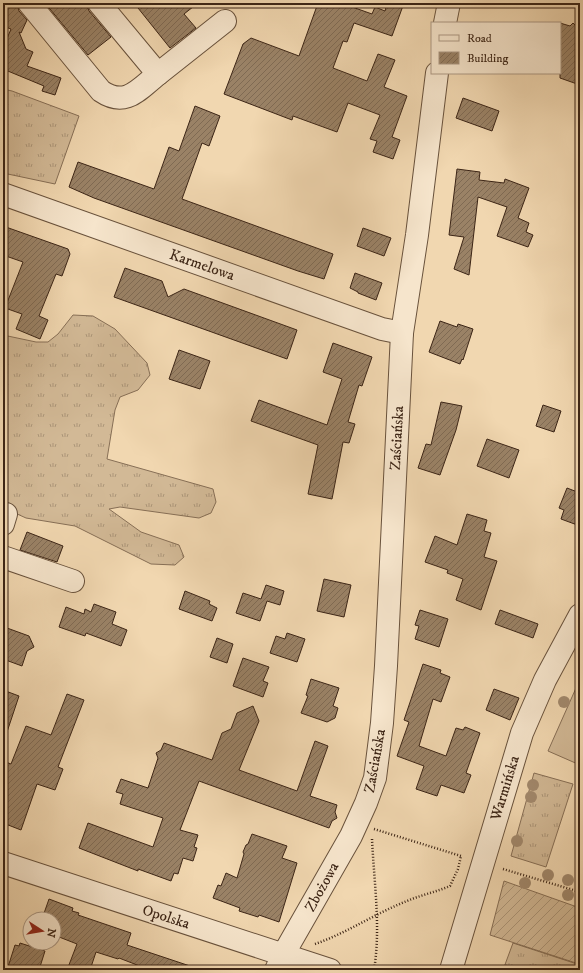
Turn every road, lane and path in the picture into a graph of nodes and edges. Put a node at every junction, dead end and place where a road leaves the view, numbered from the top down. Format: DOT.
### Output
graph roads {
  1 [pos="29,3"];
  2 [pos="99,3"];
  3 [pos="449,3"];
  4 [pos="225,21"];
  5 [pos="445,22"];
  6 [pos="158,74"];
  7 [pos="437,74"];
  8 [pos="3,194"];
  9 [pos="402,333"];
  10 [pos="3,557"];
  11 [pos="73,581"];
  12 [pos="580,615"];
  13 [pos="366,804"];
  14 [pos="461,856"];
  15 [pos="467,858"];
  16 [pos="3,863"];
  17 [pos="503,869"];
  18 [pos="580,892"];
  19 [pos="377,916"];
  20 [pos="310,944"];
  21 [pos="280,962"];
  22 [pos="330,970"];
  23 [pos="374,970"];
  24 [pos="451,970"];
  1 -- 6 [label="street"];
  2 -- 6 [label="street"];
  3 -- 5 [label="street"];
  4 -- 6 [label="street"];
  7 -- 9 [label="street, Zaściańska"];
  8 -- 9 [label="street, Karmelowa"];
  9 -- 13 [label="street, Zaściańska"];
  10 -- 11 [label="street"];
  12 -- 24 [label="street, Warmińska"];
  13 -- 21 [label="street, Zbożowa"];
  14 -- 15 [label="path"];
  14 -- 19 [label="path"];
  14 -- 19 [label="path"];
  16 -- 21 [label="street, Opolska"];
  17 -- 18 [label="path"];
  19 -- 20 [label="path"];
  19 -- 23 [label="path"];
  21 -- 22 [label="street, Opolska"];
}
